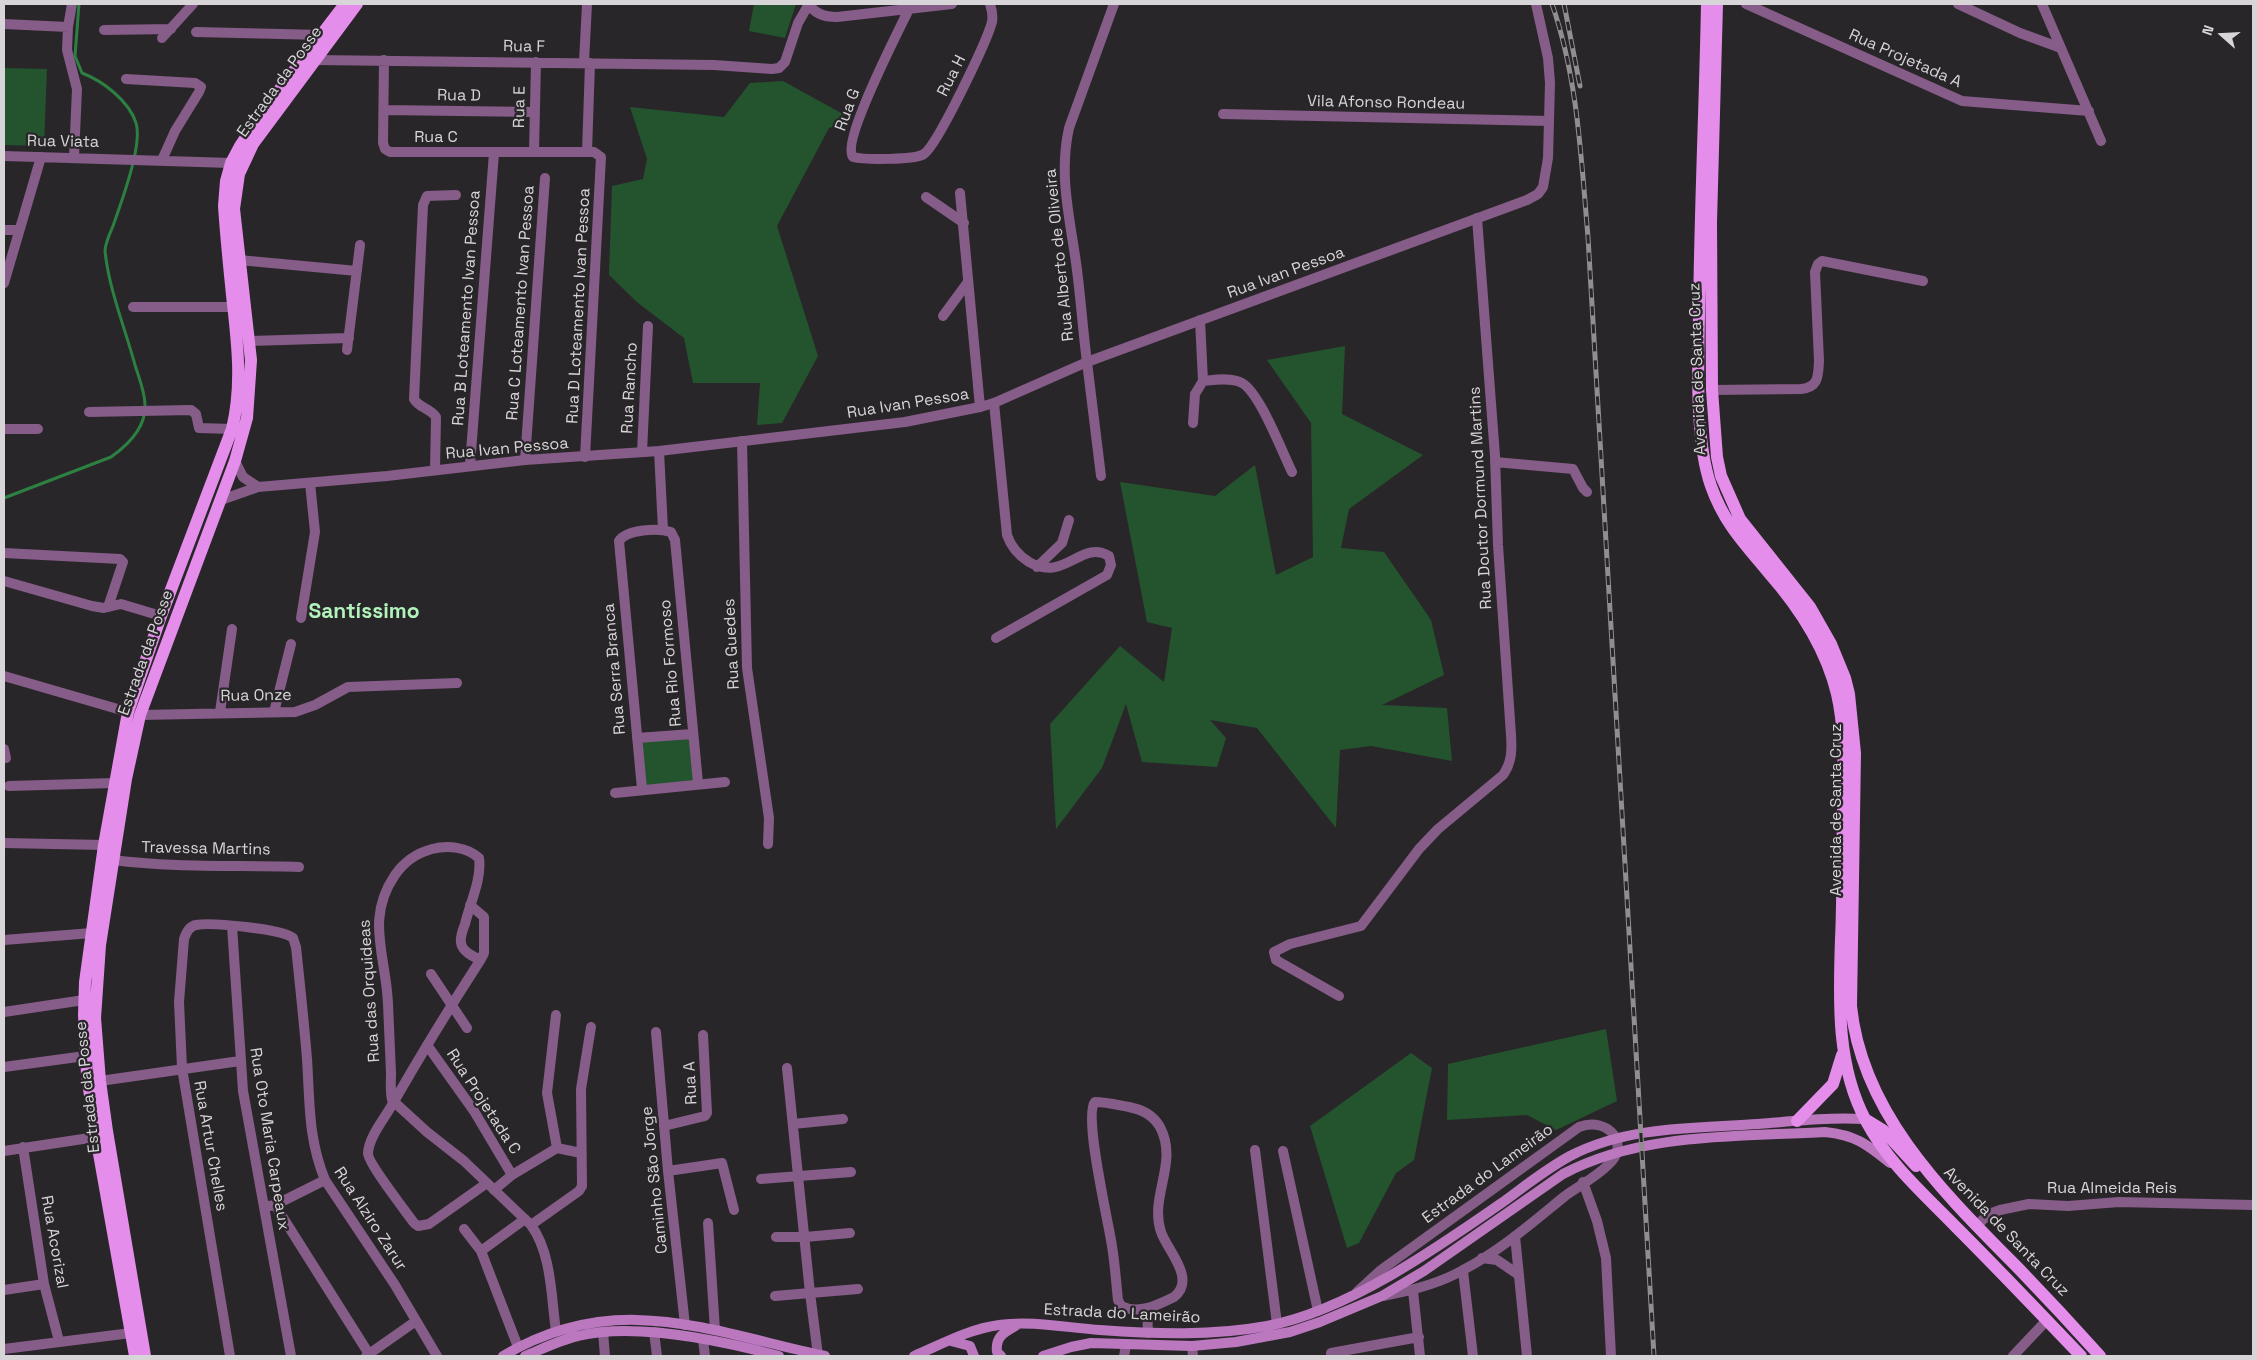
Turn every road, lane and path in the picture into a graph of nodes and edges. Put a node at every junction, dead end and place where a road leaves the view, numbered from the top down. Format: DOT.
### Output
graph roads {
  1 [pos="72,4"];
  2 [pos="193,4"];
  3 [pos="345,4"];
  4 [pos="357,4"];
  5 [pos="587,4"];
  6 [pos="809,4"];
  7 [pos="952,4"];
  8 [pos="990,4"];
  9 [pos="1114,4"];
  10 [pos="1536,4"];
  11 [pos="1707,4"];
  12 [pos="1717,4"];
  13 [pos="1746,4"];
  14 [pos="1958,4"];
  15 [pos="2042,4"];
  16 [pos="909,9"];
  17 [pos="4,24"];
  18 [pos="68,27"];
  19 [pos="171,29"];
  20 [pos="104,30"];
  21 [pos="196,32"];
  22 [pos="324,35"];
  23 [pos="162,38"];
  24 [pos="325,48"];
  25 [pos="2061,48"];
  26 [pos="316,60"];
  27 [pos="334,60"];
  28 [pos="384,60"];
  29 [pos="536,62"];
  30 [pos="587,62"];
  31 [pos="126,79"];
  32 [pos="384,110"];
  33 [pos="534,112"];
  34 [pos="2089,112"];
  35 [pos="1223,114"];
  36 [pos="1549,121"];
  37 [pos="2101,141"];
  38 [pos="494,152"];
  39 [pos="534,152"];
  40 [pos="587,152"];
  41 [pos="4,156"];
  42 [pos="922,156"];
  43 [pos="41,157"];
  44 [pos="74,157"];
  45 [pos="162,160"];
  46 [pos="231,163"];
  47 [pos="545,178"];
  48 [pos="960,193"];
  49 [pos="456,195"];
  50 [pos="926,197"];
  51 [pos="1477,218"];
  52 [pos="964,224"];
  53 [pos="4,230"];
  54 [pos="19,230"];
  55 [pos="360,245"];
  56 [pos="239,260"];
  57 [pos="357,271"];
  58 [pos="1923,281"];
  59 [pos="968,282"];
  60 [pos="4,283"];
  61 [pos="133,307"];
  62 [pos="233,307"];
  63 [pos="943,316"];
  64 [pos="1200,320"];
  65 [pos="648,326"];
  66 [pos="349,338"];
  67 [pos="250,340"];
  68 [pos="347,350"];
  69 [pos="1087,362"];
  70 [pos="1203,381"];
  71 [pos="1712,390"];
  72 [pos="994,402"];
  73 [pos="980,407"];
  74 [pos="89,412"];
  75 [pos="1193,423"];
  76 [pos="4,429"];
  77 [pos="38,429"];
  78 [pos="232,429"];
  79 [pos="742,441"];
  80 [pos="659,451"];
  81 [pos="642,452"];
  82 [pos="585,457"];
  83 [pos="525,460"];
  84 [pos="235,461"];
  85 [pos="1495,462"];
  86 [pos="470,466"];
  87 [pos="435,470"];
  88 [pos="1292,472"];
  89 [pos="1101,476"];
  90 [pos="310,483"];
  91 [pos="258,487"];
  92 [pos="1587,492"];
  93 [pos="221,500"];
  94 [pos="1069,520"];
  95 [pos="663,530"];
  96 [pos="4,554"];
  97 [pos="1038,567"];
  98 [pos="4,581"];
  99 [pos="108,607"];
  100 [pos="161,616"];
  101 [pos="301,618"];
  102 [pos="232,630"];
  103 [pos="996,638"];
  104 [pos="292,644"];
  105 [pos="4,676"];
  106 [pos="457,683"];
  107 [pos="220,712"];
  108 [pos="274,712"];
  109 [pos="134,713"];
  110 [pos="692,734"];
  111 [pos="637,738"];
  112 [pos="725,782"];
  113 [pos="114,783"];
  114 [pos="698,784"];
  115 [pos="9,786"];
  116 [pos="642,789"];
  117 [pos="615,793"];
  118 [pos="4,843"];
  119 [pos="768,844"];
  120 [pos="104,845"];
  121 [pos="113,860"];
  122 [pos="299,867"];
  123 [pos="470,906"];
  124 [pos="232,926"];
  125 [pos="92,933"];
  126 [pos="4,940"];
  127 [pos="481,959"];
  128 [pos="431,974"];
  129 [pos="1338,996"];
  130 [pos="84,1000"];
  131 [pos="452,1004"];
  132 [pos="4,1012"];
  133 [pos="556,1015"];
  134 [pos="591,1027"];
  135 [pos="467,1028"];
  136 [pos="656,1032"];
  137 [pos="703,1035"];
  138 [pos="427,1045"];
  139 [pos="1843,1050"];
  140 [pos="85,1056"];
  141 [pos="240,1061"];
  142 [pos="4,1067"];
  143 [pos="182,1068"];
  144 [pos="787,1068"];
  145 [pos="100,1081"];
  146 [pos="394,1103"];
  147 [pos="843,1119"];
  148 [pos="1864,1119"];
  149 [pos="1793,1121"];
  150 [pos="793,1124"];
  151 [pos="664,1126"];
  152 [pos="96,1137"];
  153 [pos="23,1147"];
  154 [pos="557,1148"];
  155 [pos="4,1150"];
  156 [pos="1255,1150"];
  157 [pos="1283,1150"];
  158 [pos="581,1153"];
  159 [pos="1899,1170"];
  160 [pos="668,1171"];
  161 [pos="851,1172"];
  162 [pos="512,1175"];
  163 [pos="799,1175"];
  164 [pos="1932,1178"];
  165 [pos="761,1179"];
  166 [pos="325,1180"];
  167 [pos="1583,1182"];
  168 [pos="491,1186"];
  169 [pos="276,1205"];
  170 [pos="2253,1205"];
  171 [pos="263,1206"];
  172 [pos="734,1210"];
  173 [pos="528,1222"];
  174 [pos="708,1223"];
  175 [pos="1976,1226"];
  176 [pos="464,1228"];
  177 [pos="850,1233"];
  178 [pos="1515,1236"];
  179 [pos="776,1237"];
  180 [pos="804,1237"];
  181 [pos="481,1251"];
  182 [pos="1482,1258"];
  183 [pos="1463,1271"];
  184 [pos="1518,1275"];
  185 [pos="44,1284"];
  186 [pos="858,1289"];
  187 [pos="4,1290"];
  188 [pos="1413,1290"];
  189 [pos="1357,1292"];
  190 [pos="810,1293"];
  191 [pos="775,1296"];
  192 [pos="1382,1296"];
  193 [pos="1147,1309"];
  194 [pos="1318,1311"];
  195 [pos="2047,1320"];
  196 [pos="416,1321"];
  197 [pos="1018,1324"];
  198 [pos="1277,1324"];
  199 [pos="685,1325"];
  200 [pos="715,1330"];
  201 [pos="556,1331"];
  202 [pos="603,1332"];
  203 [pos="654,1332"];
  204 [pos="131,1333"];
  205 [pos="1148,1333"];
  206 [pos="1419,1337"];
  207 [pos="703,1340"];
  208 [pos="949,1341"];
  209 [pos="59,1342"];
  210 [pos="1126,1345"];
  211 [pos="518,1347"];
  212 [pos="4,1350"];
  213 [pos="1192,1351"];
  214 [pos="1331,1353"];
  215 [pos="368,1355"];
  216 [pos="773,1355"];
  217 [pos="135,1356"];
  218 [pos="145,1356"];
  219 [pos="230,1356"];
  220 [pos="291,1356"];
  221 [pos="436,1356"];
  222 [pos="503,1356"];
  223 [pos="525,1356"];
  224 [pos="605,1356"];
  225 [pos="657,1356"];
  226 [pos="705,1356"];
  227 [pos="821,1356"];
  228 [pos="914,1356"];
  229 [pos="974,1356"];
  230 [pos="1001,1356"];
  231 [pos="1043,1356"];
  232 [pos="1124,1356"];
  233 [pos="1420,1356"];
  234 [pos="1473,1356"];
  235 [pos="1527,1356"];
  236 [pos="1611,1356"];
  237 [pos="2013,1356"];
  238 [pos="2081,1356"];
  239 [pos="2100,1356"];
  1 -- 18 [label="street"];
  2 -- 19 [label="street"];
  3 -- 22 [label="main road, Estrada da Posse"];
  4 -- 24 [label="main road, Estrada da Posse"];
  5 -- 30 [label="street"];
  6 -- 16 [label="street"];
  6 -- 30 [label="street, Rua F"];
  7 -- 16 [label="street"];
  8 -- 42 [label="street, Rua H"];
  9 -- 69 [label="street, Rua Alberto de Oliveira"];
  10 -- 36 [label="street"];
  11 -- 139 [label="main road, Avenida de Santa Cruz"];
  12 -- 71 [label="main road, Avenida de Santa Cruz"];
  13 -- 34 [label="street, Rua Projetada A"];
  14 -- 25 [label="street"];
  15 -- 25 [label="street"];
  16 -- 42 [label="street, Rua G"];
  17 -- 18 [label="street"];
  18 -- 44 [label="street"];
  19 -- 20 [label="street"];
  19 -- 23 [label="street"];
  21 -- 22 [label="street"];
  22 -- 46 [label="main road, Estrada da Posse"];
  24 -- 26 [label="main road, Estrada da Posse"];
  24 -- 27 [label="street"];
  25 -- 34 [label="street"];
  26 -- 27 [label="street, Rua F"];
  26 -- 56 [label="main road, Estrada da Posse"];
  27 -- 28 [label="street, Rua F"];
  28 -- 29 [label="street, Rua F"];
  28 -- 32 [label="street"];
  29 -- 30 [label="street, Rua F"];
  29 -- 33 [label="street, Rua E"];
  30 -- 40 [label="street"];
  31 -- 45 [label="street"];
  32 -- 33 [label="street, Rua D"];
  32 -- 38 [label="street, Rua C"];
  33 -- 39 [label="street, Rua E"];
  34 -- 37 [label="street"];
  35 -- 36 [label="street, Vila Afonso Rondeau"];
  36 -- 51 [label="street, Rua Ivan Pessoa"];
  38 -- 39 [label="street"];
  38 -- 86 [label="street, Rua B Loteamento Ivan Pessoa"];
  39 -- 40 [label="street"];
  40 -- 82 [label="street, Rua D Loteamento Ivan Pessoa"];
  41 -- 43 [label="street, Rua Viata"];
  43 -- 44 [label="street, Rua Viata"];
  43 -- 54 [label="street"];
  44 -- 45 [label="street, Rua Viata"];
  45 -- 46 [label="street, Rua Viata"];
  46 -- 62 [label="main road, Estrada da Posse"];
  47 -- 83 [label="street, Rua C Loteamento Ivan Pessoa"];
  48 -- 52 [label="street"];
  49 -- 87 [label="street"];
  50 -- 52 [label="street"];
  51 -- 64 [label="street, Rua Ivan Pessoa"];
  51 -- 85 [label="street, Rua Doutor Dormund Martins"];
  52 -- 59 [label="street"];
  53 -- 54 [label="street"];
  54 -- 60 [label="street"];
  55 -- 57 [label="street"];
  56 -- 57 [label="street"];
  56 -- 67 [label="main road, Estrada da Posse"];
  57 -- 66 [label="street"];
  58 -- 71 [label="street"];
  59 -- 63 [label="street"];
  59 -- 73 [label="street"];
  61 -- 62 [label="street"];
  62 -- 78 [label="main road, Estrada da Posse"];
  64 -- 69 [label="street, Rua Ivan Pessoa"];
  64 -- 70 [label="street"];
  65 -- 81 [label="street, Rua Rancho"];
  66 -- 67 [label="street"];
  66 -- 68 [label="street"];
  67 -- 84 [label="main road, Estrada da Posse"];
  69 -- 72 [label="street, Rua Ivan Pessoa"];
  69 -- 89 [label="street, Rua Alberto de Oliveira"];
  70 -- 75 [label="street"];
  70 -- 88 [label="street"];
  71 -- 164 [label="main road, Avenida de Santa Cruz"];
  72 -- 73 [label="street, Rua Ivan Pessoa"];
  72 -- 97 [label="street"];
  73 -- 79 [label="street, Rua Ivan Pessoa"];
  74 -- 78 [label="street"];
  76 -- 77 [label="street"];
  78 -- 100 [label="main road, Estrada da Posse"];
  79 -- 80 [label="street, Rua Ivan Pessoa"];
  79 -- 119 [label="street, Rua Guedes"];
  80 -- 81 [label="street, Rua Ivan Pessoa"];
  80 -- 95 [label="street"];
  81 -- 82 [label="street, Rua Ivan Pessoa"];
  82 -- 83 [label="street, Rua Ivan Pessoa"];
  83 -- 86 [label="street, Rua Ivan Pessoa"];
  84 -- 91 [label="street"];
  84 -- 93 [label="main road, Estrada da Posse"];
  85 -- 92 [label="street"];
  85 -- 129 [label="street, Rua Doutor Dormund Martins"];
  86 -- 87 [label="street, Rua Ivan Pessoa"];
  87 -- 90 [label="street, Rua Ivan Pessoa"];
  90 -- 91 [label="street, Rua Ivan Pessoa"];
  90 -- 101 [label="street"];
  91 -- 93 [label="street, Rua Ivan Pessoa"];
  93 -- 109 [label="main road, Estrada da Posse"];
  94 -- 97 [label="street"];
  95 -- 110 [label="street, Rua Rio Formoso"];
  95 -- 111 [label="street, Rua Serra Branca"];
  96 -- 99 [label="street"];
  97 -- 103 [label="street"];
  98 -- 99 [label="street"];
  99 -- 100 [label="street"];
  100 -- 109 [label="main road, Estrada da Posse"];
  102 -- 107 [label="street"];
  104 -- 108 [label="street"];
  105 -- 109 [label="street, Estrada da Posse"];
  106 -- 108 [label="street, Rua Onze"];
  107 -- 108 [label="street, Rua Onze"];
  107 -- 109 [label="street, Rua Onze"];
  109 -- 113 [label="main road, Estrada da Posse"];
  109 -- 121 [label="main road, Estrada da Posse"];
  110 -- 111 [label="street"];
  110 -- 114 [label="street, Rua Rio Formoso"];
  111 -- 116 [label="street, Rua Serra Branca"];
  112 -- 114 [label="street"];
  113 -- 115 [label="street"];
  113 -- 120 [label="main road, Estrada da Posse"];
  114 -- 116 [label="street"];
  116 -- 117 [label="street"];
  118 -- 120 [label="street"];
  120 -- 125 [label="main road, Estrada da Posse"];
  121 -- 122 [label="street, Travessa Martins"];
  121 -- 145 [label="main road, Estrada da Posse"];
  123 -- 127 [label="street"];
  123 -- 127 [label="street, Rua das Orquideas"];
  123 -- 146 [label="street, Rua das Orquideas"];
  124 -- 141 [label="street, Rua Oto Maria Carpeaux"];
  124 -- 143 [label="street, Rua Artur Chelles"];
  124 -- 166 [label="street, Rua Alziro Zarur"];
  125 -- 126 [label="street"];
  125 -- 130 [label="main road, Estrada da Posse"];
  127 -- 131 [label="street"];
  128 -- 131 [label="street"];
  130 -- 132 [label="street"];
  130 -- 140 [label="main road, Estrada da Posse"];
  131 -- 135 [label="street"];
  131 -- 138 [label="street"];
  133 -- 154 [label="street"];
  134 -- 158 [label="street"];
  136 -- 151 [label="street, Caminho São Jorge"];
  137 -- 151 [label="street, Rua A"];
  138 -- 146 [label="street"];
  138 -- 162 [label="street, Rua Projetada C"];
  139 -- 148 [label="main road, Avenida de Santa Cruz"];
  139 -- 149 [label="main road"];
  140 -- 142 [label="street"];
  140 -- 152 [label="main road, Estrada da Posse"];
  141 -- 143 [label="street"];
  141 -- 171 [label="street, Rua Oto Maria Carpeaux"];
  143 -- 145 [label="street"];
  143 -- 219 [label="street, Rua Artur Chelles"];
  144 -- 150 [label="street"];
  145 -- 218 [label="main road, Estrada da Posse"];
  146 -- 168 [label="street"];
  146 -- 168 [label="street"];
  147 -- 150 [label="street"];
  148 -- 149 [label="main road, Estrada do Lameirão"];
  148 -- 159 [label="main road, Avenida de Santa Cruz"];
  148 -- 164 [label="main road"];
  149 -- 189 [label="main road, Estrada do Lameirão"];
  150 -- 163 [label="street"];
  151 -- 160 [label="street, Caminho São Jorge"];
  152 -- 153 [label="street"];
  152 -- 204 [label="main road, Estrada da Posse"];
  153 -- 155 [label="street"];
  153 -- 185 [label="street, Rua Acorizal"];
  154 -- 158 [label="street"];
  154 -- 162 [label="street"];
  156 -- 198 [label="street"];
  157 -- 194 [label="street"];
  158 -- 173 [label="street"];
  159 -- 192 [label="main road, Estrada do Lameirão"];
  159 -- 195 [label="main road, Avenida de Santa Cruz"];
  160 -- 172 [label="street"];
  160 -- 199 [label="street, Caminho São Jorge"];
  161 -- 163 [label="street"];
  162 -- 168 [label="street"];
  163 -- 165 [label="street"];
  163 -- 180 [label="street"];
  164 -- 175 [label="main road, Avenida de Santa Cruz"];
  166 -- 169 [label="street"];
  166 -- 196 [label="street, Rua Alziro Zarur"];
  167 -- 178 [label="street, Estrada do Lameirão"];
  167 -- 189 [label="street, Estrada do Lameirão"];
  167 -- 236 [label="street"];
  168 -- 173 [label="street"];
  169 -- 171 [label="street"];
  169 -- 215 [label="street"];
  170 -- 175 [label="street, Rua Almeida Reis"];
  171 -- 220 [label="street, Rua Oto Maria Carpeaux"];
  173 -- 181 [label="street"];
  173 -- 201 [label="street"];
  174 -- 200 [label="street"];
  175 -- 239 [label="main road, Avenida de Santa Cruz"];
  176 -- 181 [label="street"];
  177 -- 180 [label="street"];
  178 -- 182 [label="street, Estrada do Lameirão"];
  178 -- 184 [label="street"];
  179 -- 180 [label="street"];
  180 -- 190 [label="street"];
  181 -- 211 [label="street"];
  182 -- 183 [label="street, Estrada do Lameirão"];
  182 -- 184 [label="street"];
  183 -- 188 [label="street, Estrada do Lameirão"];
  183 -- 234 [label="street"];
  184 -- 235 [label="street"];
  185 -- 187 [label="street"];
  185 -- 209 [label="street, Rua Acorizal"];
  186 -- 190 [label="street"];
  188 -- 192 [label="street, Estrada do Lameirão"];
  188 -- 206 [label="street"];
  189 -- 194 [label="main road, Estrada do Lameirão"];
  190 -- 191 [label="street"];
  190 -- 227 [label="street"];
  192 -- 213 [label="main road, Estrada do Lameirão"];
  193 -- 193 [label="street"];
  193 -- 205 [label="street"];
  194 -- 198 [label="main road, Estrada do Lameirão"];
  195 -- 237 [label="street"];
  195 -- 238 [label="main road, Avenida de Santa Cruz"];
  196 -- 215 [label="street"];
  196 -- 221 [label="street, Rua Alziro Zarur"];
  197 -- 205 [label="main road, Estrada do Lameirão"];
  197 -- 208 [label="main road, Estrada do Lameirão"];
  197 -- 230 [label="main road"];
  198 -- 205 [label="main road, Estrada do Lameirão"];
  199 -- 200 [label="main road"];
  199 -- 201 [label="main road"];
  200 -- 227 [label="main road"];
  201 -- 211 [label="main road"];
  202 -- 203 [label="main road"];
  202 -- 223 [label="main road"];
  202 -- 224 [label="street"];
  203 -- 207 [label="main road"];
  203 -- 225 [label="street"];
  204 -- 209 [label="street"];
  204 -- 217 [label="main road, Estrada da Posse"];
  206 -- 214 [label="street"];
  206 -- 233 [label="street"];
  207 -- 216 [label="main road"];
  207 -- 226 [label="street"];
  208 -- 228 [label="main road, Estrada do Lameirão"];
  208 -- 229 [label="main road"];
  209 -- 212 [label="street"];
  210 -- 213 [label="main road, Estrada do Lameirão"];
  210 -- 231 [label="main road, Estrada do Lameirão"];
  210 -- 232 [label="street"];
  211 -- 222 [label="main road"];
}
